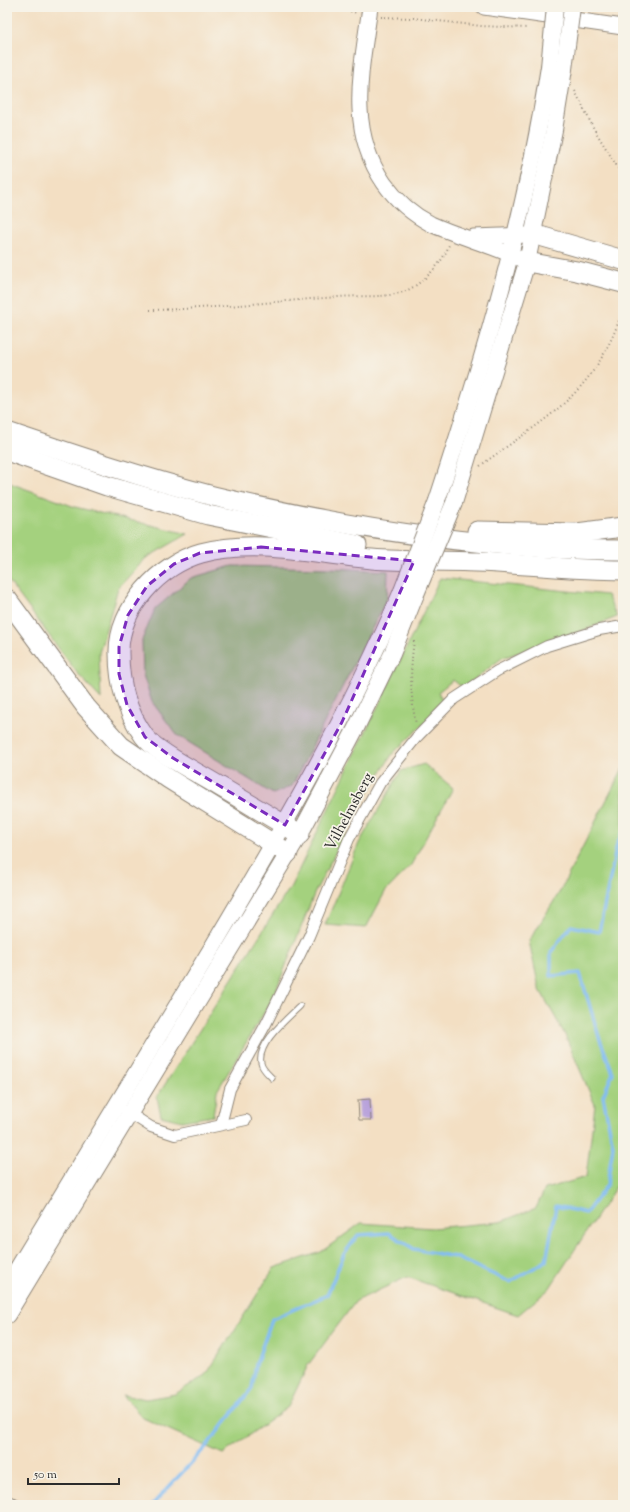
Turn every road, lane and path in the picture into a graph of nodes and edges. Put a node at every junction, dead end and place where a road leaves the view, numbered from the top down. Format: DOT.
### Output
graph roads {
  1 [pos="335,7"];
  2 [pos="484,7"];
  3 [pos="555,7"];
  4 [pos="572,7"];
  5 [pos="370,11"];
  6 [pos="623,27"];
  7 [pos="532,29"];
  8 [pos="557,68"];
  9 [pos="573,85"];
  10 [pos="623,176"];
  11 [pos="452,232"];
  12 [pos="524,235"];
  13 [pos="468,237"];
  14 [pos="519,258"];
  15 [pos="623,260"];
  16 [pos="623,283"];
  17 [pos="623,309"];
  18 [pos="150,310"];
  19 [pos="7,432"];
  20 [pos="7,451"];
  21 [pos="477,470"];
  22 [pos="360,526"];
  23 [pos="623,527"];
  24 [pos="623,550"];
  25 [pos="475,562"];
  26 [pos="623,570"];
  27 [pos="409,593"];
  28 [pos="7,599"];
  29 [pos="623,626"];
  30 [pos="414,635"];
  31 [pos="418,736"];
  32 [pos="292,829"];
  33 [pos="281,849"];
  34 [pos="300,1006"];
  35 [pos="272,1078"];
  36 [pos="123,1110"];
  37 [pos="246,1120"];
  38 [pos="221,1124"];
  39 [pos="7,1286"];
  40 [pos="7,1315"];
  41 [pos="7,1501"];
  42 [pos="18,1505"];
  1 -- 5 [label="path"];
  2 -- 6 [label="street"];
  3 -- 8 [label="main road, bridge"];
  4 -- 8 [label="main road, bridge"];
  5 -- 7 [label="path"];
  5 -- 11 [label="street"];
  8 -- 12 [label="main road"];
  9 -- 10 [label="path"];
  11 -- 13 [label="street"];
  11 -- 18 [label="path"];
  12 -- 13 [label="street"];
  12 -- 14 [label="main road"];
  12 -- 15 [label="highway"];
  13 -- 14 [label="street"];
  14 -- 16 [label="highway"];
  14 -- 27 [label="main road, bridge"];
  14 -- 27 [label="main road, bridge"];
  17 -- 21 [label="path"];
  19 -- 22 [label="highway"];
  20 -- 25 [label="highway"];
  22 -- 23 [label="highway"];
  22 -- 24 [label="highway"];
  25 -- 26 [label="highway"];
  25 -- 32 [label="highway"];
  27 -- 32 [label="main road"];
  28 -- 33 [label="highway"];
  29 -- 31 [label="street, Vilhelmsberg"];
  30 -- 31 [label="path"];
  31 -- 38 [label="street, Vilhelmsberg"];
  32 -- 33 [label="main road"];
  33 -- 36 [label="main road"];
  34 -- 35 [label="lane"];
  36 -- 38 [label="street"];
  36 -- 39 [label="main road"];
  36 -- 40 [label="main road"];
  37 -- 38 [label="street"];
  41 -- 42 [label="street"];
}
